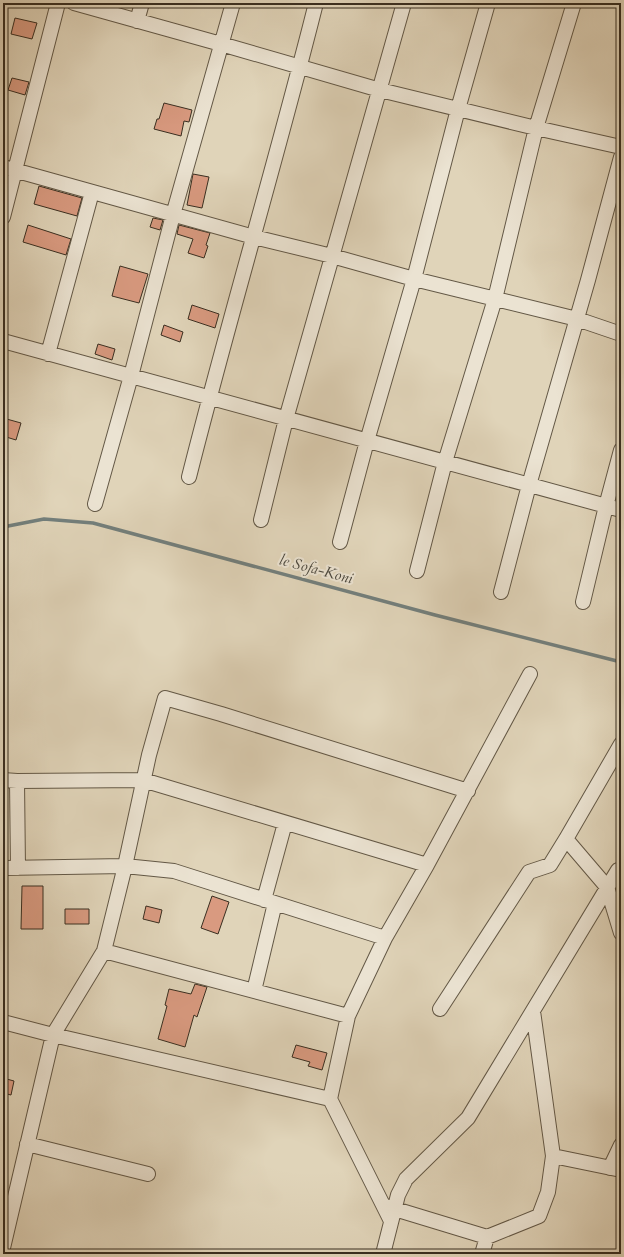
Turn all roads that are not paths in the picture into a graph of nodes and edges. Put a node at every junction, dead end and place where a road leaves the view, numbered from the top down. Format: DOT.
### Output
graph roads {
  1 [pos="58,3"];
  2 [pos="74,3"];
  3 [pos="142,3"];
  4 [pos="233,3"];
  5 [pos="316,3"];
  6 [pos="404,3"];
  7 [pos="488,3"];
  8 [pos="574,3"];
  9 [pos="137,21"];
  10 [pos="222,44"];
  11 [pos="300,67"];
  12 [pos="380,90"];
  13 [pos="458,109"];
  14 [pos="536,128"];
  15 [pos="621,147"];
  16 [pos="621,157"];
  17 [pos="9,169"];
  18 [pos="92,192"];
  19 [pos="173,215"];
  20 [pos="3,217"];
  21 [pos="254,238"];
  22 [pos="332,256"];
  23 [pos="414,279"];
  24 [pos="495,299"];
  25 [pos="577,319"];
  26 [pos="621,334"];
  27 [pos="3,341"];
  28 [pos="48,354"];
  29 [pos="131,376"];
  30 [pos="209,397"];
  31 [pos="286,419"];
  32 [pos="367,441"];
  33 [pos="621,450"];
  34 [pos="446,462"];
  35 [pos="189,477"];
  36 [pos="529,485"];
  37 [pos="95,504"];
  38 [pos="606,506"];
  39 [pos="621,510"];
  40 [pos="261,520"];
  41 [pos="340,542"];
  42 [pos="417,571"];
  43 [pos="502,592"];
  44 [pos="583,602"];
  45 [pos="530,674"];
  46 [pos="621,744"];
  47 [pos="3,780"];
  48 [pos="143,780"];
  49 [pos="17,781"];
  50 [pos="468,791"];
  51 [pos="284,823"];
  52 [pos="566,839"];
  53 [pos="427,865"];
  54 [pos="125,866"];
  55 [pos="3,868"];
  56 [pos="18,868"];
  57 [pos="618,870"];
  58 [pos="607,887"];
  59 [pos="270,901"];
  60 [pos="621,933"];
  61 [pos="385,938"];
  62 [pos="104,951"];
  63 [pos="254,991"];
  64 [pos="440,1009"];
  65 [pos="533,1011"];
  66 [pos="348,1016"];
  67 [pos="3,1022"];
  68 [pos="53,1035"];
  69 [pos="330,1100"];
  70 [pos="27,1144"];
  71 [pos="621,1145"];
  72 [pos="553,1156"];
  73 [pos="615,1169"];
  74 [pos="148,1174"];
  75 [pos="389,1212"];
  76 [pos="486,1237"];
  77 [pos="3,1248"];
  78 [pos="383,1254"];
  79 [pos="482,1254"];
  1 -- 17 [label="street"];
  2 -- 9 [label="street"];
  3 -- 9 [label="street"];
  4 -- 10 [label="street"];
  5 -- 11 [label="street"];
  6 -- 12 [label="street"];
  7 -- 13 [label="street"];
  8 -- 14 [label="street"];
  9 -- 10 [label="street"];
  10 -- 11 [label="street"];
  10 -- 19 [label="street"];
  11 -- 12 [label="street"];
  11 -- 21 [label="street"];
  12 -- 13 [label="street"];
  12 -- 22 [label="street"];
  13 -- 14 [label="street"];
  13 -- 23 [label="street"];
  14 -- 15 [label="street"];
  14 -- 24 [label="street"];
  16 -- 25 [label="street"];
  17 -- 18 [label="street"];
  17 -- 20 [label="street"];
  18 -- 19 [label="street"];
  18 -- 28 [label="street"];
  19 -- 21 [label="street"];
  19 -- 29 [label="street"];
  21 -- 22 [label="street"];
  21 -- 30 [label="street"];
  22 -- 23 [label="street"];
  22 -- 31 [label="street"];
  23 -- 24 [label="street"];
  23 -- 32 [label="street"];
  24 -- 25 [label="street"];
  24 -- 34 [label="street"];
  25 -- 26 [label="street"];
  25 -- 36 [label="street"];
  27 -- 28 [label="street"];
  28 -- 29 [label="street"];
  29 -- 30 [label="street"];
  29 -- 37 [label="street"];
  30 -- 31 [label="street"];
  30 -- 35 [label="street"];
  31 -- 32 [label="street"];
  31 -- 40 [label="street"];
  32 -- 34 [label="street"];
  32 -- 41 [label="street"];
  33 -- 38 [label="street"];
  34 -- 36 [label="street"];
  34 -- 42 [label="street"];
  36 -- 38 [label="street"];
  36 -- 43 [label="street"];
  38 -- 39 [label="street"];
  38 -- 44 [label="street"];
  45 -- 50 [label="street"];
  46 -- 52 [label="street"];
  47 -- 49 [label="street"];
  48 -- 49 [label="street"];
  48 -- 50 [label="street"];
  48 -- 51 [label="street"];
  48 -- 54 [label="street"];
  49 -- 56 [label="street"];
  50 -- 53 [label="street"];
  51 -- 53 [label="street"];
  51 -- 59 [label="street"];
  52 -- 58 [label="street"];
  52 -- 64 [label="street"];
  53 -- 61 [label="street"];
  54 -- 56 [label="street"];
  54 -- 59 [label="street"];
  54 -- 62 [label="street"];
  55 -- 56 [label="street"];
  57 -- 58 [label="street"];
  58 -- 60 [label="street"];
  58 -- 65 [label="street"];
  59 -- 61 [label="street"];
  59 -- 63 [label="street"];
  61 -- 66 [label="street"];
  62 -- 63 [label="street"];
  62 -- 68 [label="street"];
  63 -- 66 [label="street"];
  65 -- 72 [label="street"];
  65 -- 75 [label="street"];
  66 -- 69 [label="street"];
  67 -- 68 [label="street"];
  68 -- 69 [label="street"];
  68 -- 70 [label="street"];
  69 -- 75 [label="street"];
  70 -- 74 [label="street"];
  70 -- 77 [label="street"];
  71 -- 73 [label="street"];
  72 -- 73 [label="street"];
  72 -- 76 [label="street"];
  75 -- 76 [label="street"];
  75 -- 78 [label="street"];
  76 -- 79 [label="street"];
}
